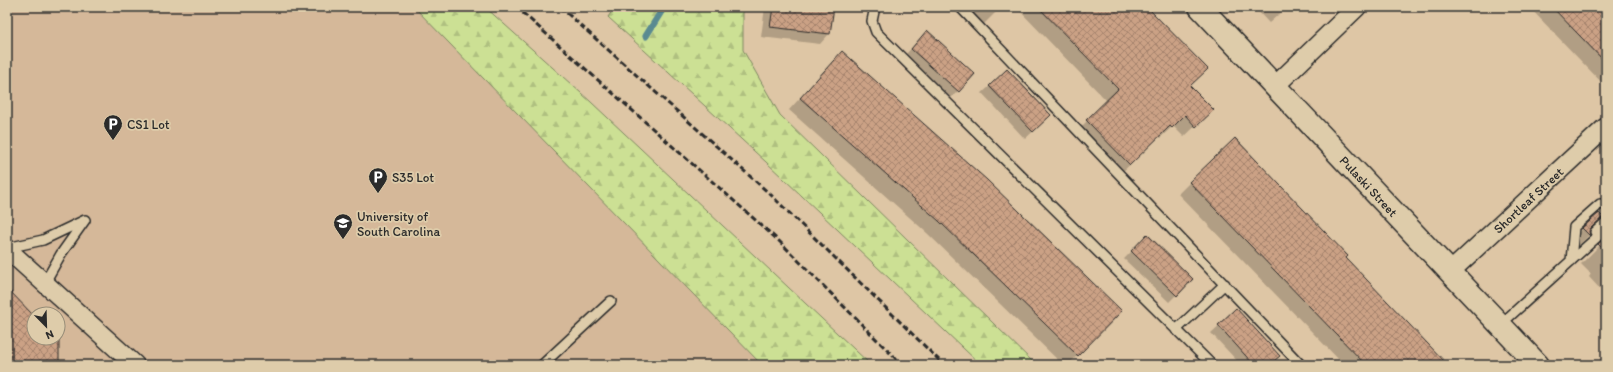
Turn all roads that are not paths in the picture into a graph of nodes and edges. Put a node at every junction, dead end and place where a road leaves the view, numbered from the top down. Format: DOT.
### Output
graph roads {
  1 [pos="875,7"];
  2 [pos="960,7"];
  3 [pos="1200,7"];
  4 [pos="1357,7"];
  5 [pos="1275,86"];
  6 [pos="1606,127"];
  7 [pos="1606,204"];
  8 [pos="1606,222"];
  9 [pos="1606,229"];
  10 [pos="7,248"];
  11 [pos="1571,261"];
  12 [pos="1450,272"];
  13 [pos="44,284"];
  14 [pos="1224,284"];
  15 [pos="611,301"];
  16 [pos="1500,324"];
  17 [pos="1176,330"];
  18 [pos="135,365"];
  19 [pos="542,365"];
  20 [pos="1212,365"];
  21 [pos="1301,365"];
  22 [pos="1538,365"];
  1 -- 17 [label="lane"];
  2 -- 14 [label="lane"];
  3 -- 5 [label="street, Pulaski Street"];
  4 -- 5 [label="street"];
  5 -- 12 [label="street, Pulaski Street"];
  6 -- 12 [label="street, Shortleaf Street"];
  7 -- 11 [label="lane"];
  8 -- 11 [label="lane"];
  9 -- 11 [label="lane"];
  10 -- 13 [label="street"];
  10 -- 13 [label="lane"];
  11 -- 16 [label="lane"];
  12 -- 16 [label="street, Pulaski Street"];
  13 -- 18 [label="street"];
  14 -- 17 [label="lane"];
  14 -- 21 [label="lane"];
  15 -- 19 [label="lane"];
  16 -- 22 [label="street, Pulaski Street"];
  17 -- 20 [label="lane"];
}
